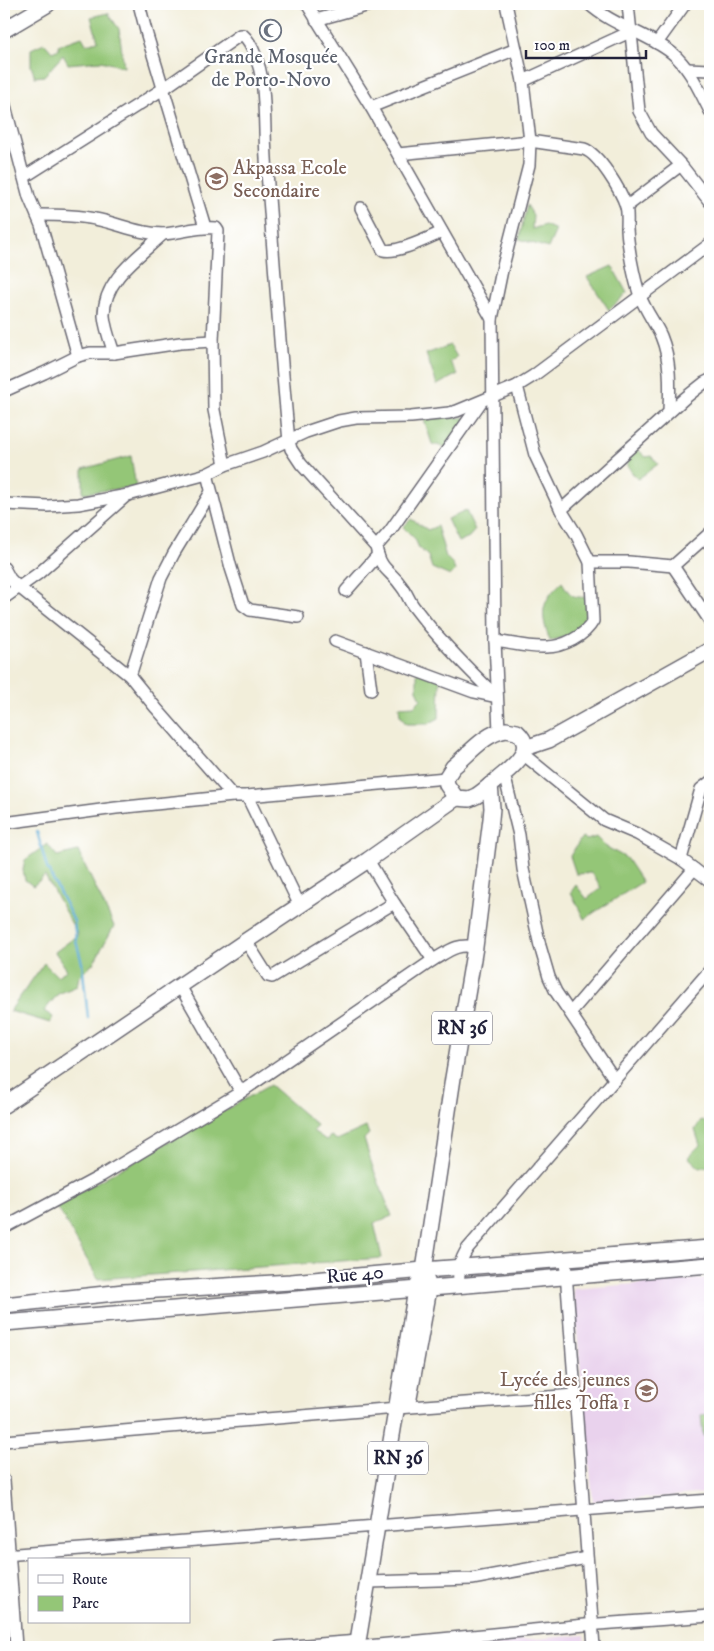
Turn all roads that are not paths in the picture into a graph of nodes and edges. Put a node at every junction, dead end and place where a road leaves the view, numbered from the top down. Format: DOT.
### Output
graph roads {
  1 [pos="48,4"];
  2 [pos="140,4"];
  3 [pos="307,4"];
  4 [pos="373,4"];
  5 [pos="506,4"];
  6 [pos="589,4"];
  7 [pos="628,4"];
  8 [pos="685,4"];
  9 [pos="316,20"];
  10 [pos="4,30"];
  11 [pos="632,31"];
  12 [pos="657,43"];
  13 [pos="516,49"];
  14 [pos="687,69"];
  15 [pos="710,70"];
  16 [pos="523,81"];
  17 [pos="163,89"];
  18 [pos="4,102"];
  19 [pos="371,107"];
  20 [pos="710,111"];
  21 [pos="530,141"];
  22 [pos="398,154"];
  23 [pos="681,164"];
  24 [pos="24,177"];
  25 [pos="710,202"];
  26 [pos="626,207"];
  27 [pos="361,208"];
  28 [pos="37,215"];
  29 [pos="205,227"];
  30 [pos="442,232"];
  31 [pos="163,234"];
  32 [pos="710,244"];
  33 [pos="640,296"];
  34 [pos="492,319"];
  35 [pos="213,341"];
  36 [pos="114,353"];
  37 [pos="78,356"];
  38 [pos="710,380"];
  39 [pos="517,386"];
  40 [pos="4,391"];
  41 [pos="493,396"];
  42 [pos="482,401"];
  43 [pos="669,411"];
  44 [pos="289,441"];
  45 [pos="225,464"];
  46 [pos="207,474"];
  47 [pos="211,492"];
  48 [pos="128,495"];
  49 [pos="4,504"];
  50 [pos="560,510"];
  51 [pos="710,533"];
  52 [pos="377,551"];
  53 [pos="590,562"];
  54 [pos="673,566"];
  55 [pos="4,568"];
  56 [pos="20,587"];
  57 [pos="346,591"];
  58 [pos="4,598"];
  59 [pos="298,616"];
  60 [pos="710,621"];
  61 [pos="335,641"];
  62 [pos="494,641"];
  63 [pos="710,650"];
  64 [pos="366,652"];
  65 [pos="130,676"];
  66 [pos="370,690"];
  67 [pos="497,697"];
  68 [pos="498,731"];
  69 [pos="524,751"];
  70 [pos="504,774"];
  71 [pos="446,778"];
  72 [pos="710,782"];
  73 [pos="490,785"];
  74 [pos="233,796"];
  75 [pos="247,796"];
  76 [pos="456,798"];
  77 [pos="4,823"];
  78 [pos="681,859"];
  79 [pos="368,860"];
  80 [pos="694,869"];
  81 [pos="710,881"];
  82 [pos="394,903"];
  83 [pos="300,906"];
  84 [pos="246,941"];
  85 [pos="475,947"];
  86 [pos="433,960"];
  87 [pos="710,970"];
  88 [pos="180,986"];
  89 [pos="571,1012"];
  90 [pos="615,1080"];
  91 [pos="241,1092"];
  92 [pos="4,1105"];
  93 [pos="4,1228"];
  94 [pos="710,1248"];
  95 [pos="565,1259"];
  96 [pos="710,1265"];
  97 [pos="458,1268"];
  98 [pos="424,1270"];
  99 [pos="566,1277"];
  100 [pos="458,1286"];
  101 [pos="422,1289"];
  102 [pos="4,1304"];
  103 [pos="4,1323"];
  104 [pos="575,1395"];
  105 [pos="402,1408"];
  106 [pos="4,1441"];
  107 [pos="4,1480"];
  108 [pos="710,1500"];
  109 [pos="584,1511"];
  110 [pos="382,1527"];
  111 [pos="7,1555"];
  112 [pos="587,1558"];
  113 [pos="374,1582"];
  114 [pos="710,1616"];
  115 [pos="592,1625"];
  116 [pos="361,1645"];
  117 [pos="16,1647"];
  118 [pos="279,1647"];
  119 [pos="594,1647"];
  1 -- 10 [label="main road"];
  2 -- 17 [label="street"];
  3 -- 9 [label="street"];
  4 -- 9 [label="street"];
  5 -- 13 [label="street"];
  6 -- 11 [label="street"];
  7 -- 11 [label="street"];
  8 -- 12 [label="street"];
  9 -- 19 [label="street"];
  11 -- 12 [label="street"];
  11 -- 16 [label="street"];
  11 -- 23 [label="street"];
  12 -- 14 [label="street"];
  13 -- 16 [label="street"];
  13 -- 19 [label="street"];
  14 -- 15 [label="street"];
  14 -- 20 [label="street"];
  16 -- 21 [label="street"];
  17 -- 24 [label="street"];
  17 -- 29 [label="street"];
  17 -- 44 [label="street"];
  18 -- 24 [label="street"];
  19 -- 22 [label="street"];
  21 -- 22 [label="street"];
  21 -- 26 [label="street"];
  21 -- 34 [label="street"];
  22 -- 30 [label="street"];
  23 -- 25 [label="street"];
  23 -- 26 [label="street"];
  24 -- 28 [label="street"];
  26 -- 33 [label="street"];
  27 -- 30 [label="street"];
  28 -- 31 [label="street"];
  28 -- 37 [label="street"];
  29 -- 31 [label="street"];
  29 -- 35 [label="street"];
  30 -- 34 [label="street"];
  31 -- 36 [label="street"];
  32 -- 33 [label="street"];
  33 -- 39 [label="street"];
  33 -- 43 [label="street"];
  34 -- 41 [label="street"];
  35 -- 36 [label="street"];
  35 -- 45 [label="street"];
  36 -- 37 [label="street"];
  37 -- 40 [label="street"];
  38 -- 43 [label="street"];
  39 -- 41 [label="street"];
  39 -- 50 [label="street"];
  41 -- 42 [label="street"];
  41 -- 62 [label="street"];
  42 -- 44 [label="street"];
  42 -- 52 [label="street"];
  43 -- 50 [label="street"];
  44 -- 45 [label="street"];
  44 -- 52 [label="street"];
  45 -- 46 [label="street"];
  46 -- 47 [label="street"];
  46 -- 48 [label="street"];
  47 -- 59 [label="street"];
  47 -- 65 [label="street"];
  48 -- 49 [label="street"];
  48 -- 56 [label="street"];
  50 -- 53 [label="street"];
  51 -- 54 [label="street"];
  52 -- 57 [label="street"];
  52 -- 67 [label="street"];
  53 -- 54 [label="street"];
  53 -- 62 [label="street"];
  54 -- 60 [label="street"];
  55 -- 56 [label="street"];
  56 -- 58 [label="street"];
  56 -- 65 [label="street"];
  61 -- 64 [label="street"];
  62 -- 67 [label="street"];
  63 -- 69 [label="main road"];
  64 -- 66 [label="street"];
  64 -- 67 [label="street"];
  65 -- 74 [label="street"];
  67 -- 68 [label="street"];
  68 -- 69 [label="main road"];
  68 -- 71 [label="main road"];
  69 -- 70 [label="main road"];
  69 -- 78 [label="street"];
  70 -- 73 [label="main road"];
  70 -- 89 [label="street"];
  71 -- 75 [label="street"];
  71 -- 76 [label="main road"];
  72 -- 78 [label="street"];
  73 -- 76 [label="main road"];
  73 -- 85 [label="main road, RN 36"];
  74 -- 75 [label="street"];
  74 -- 77 [label="street"];
  75 -- 83 [label="street"];
  76 -- 79 [label="main road"];
  78 -- 80 [label="street"];
  79 -- 82 [label="street"];
  79 -- 83 [label="main road"];
  80 -- 81 [label="street"];
  80 -- 89 [label="street"];
  82 -- 84 [label="street"];
  82 -- 86 [label="street"];
  83 -- 84 [label="main road"];
  84 -- 88 [label="main road"];
  85 -- 86 [label="street"];
  85 -- 98 [label="main road, RN 36"];
  86 -- 91 [label="street"];
  87 -- 90 [label="street"];
  88 -- 91 [label="street"];
  88 -- 92 [label="main road"];
  89 -- 90 [label="street"];
  90 -- 97 [label="street"];
  91 -- 93 [label="street"];
  94 -- 95 [label="main road, Rue 40"];
  95 -- 97 [label="main road, Rue 40"];
  95 -- 99 [label="street"];
  96 -- 99 [label="main road, Rue 40"];
  97 -- 98 [label="main road, Rue 40"];
  97 -- 100 [label="street"];
  98 -- 101 [label="main road, RN 36"];
  98 -- 102 [label="main road, Rue 40"];
  99 -- 100 [label="main road, Rue 40"];
  99 -- 104 [label="street"];
  100 -- 101 [label="main road, Rue 40"];
  101 -- 103 [label="main road, Rue 40"];
  101 -- 105 [label="main road, RN 36"];
  104 -- 105 [label="street"];
  104 -- 109 [label="street"];
  105 -- 106 [label="street"];
  105 -- 110 [label="main road, RN 36"];
  107 -- 111 [label="street"];
  108 -- 109 [label="street"];
  109 -- 110 [label="street"];
  109 -- 112 [label="street"];
  110 -- 111 [label="street"];
  110 -- 113 [label="main road, RN 36"];
  111 -- 117 [label="street"];
  112 -- 113 [label="street"];
  112 -- 115 [label="street"];
  113 -- 116 [label="main road, RN 36"];
  114 -- 115 [label="street"];
  115 -- 116 [label="street"];
  115 -- 119 [label="street"];
  116 -- 118 [label="street"];
}
